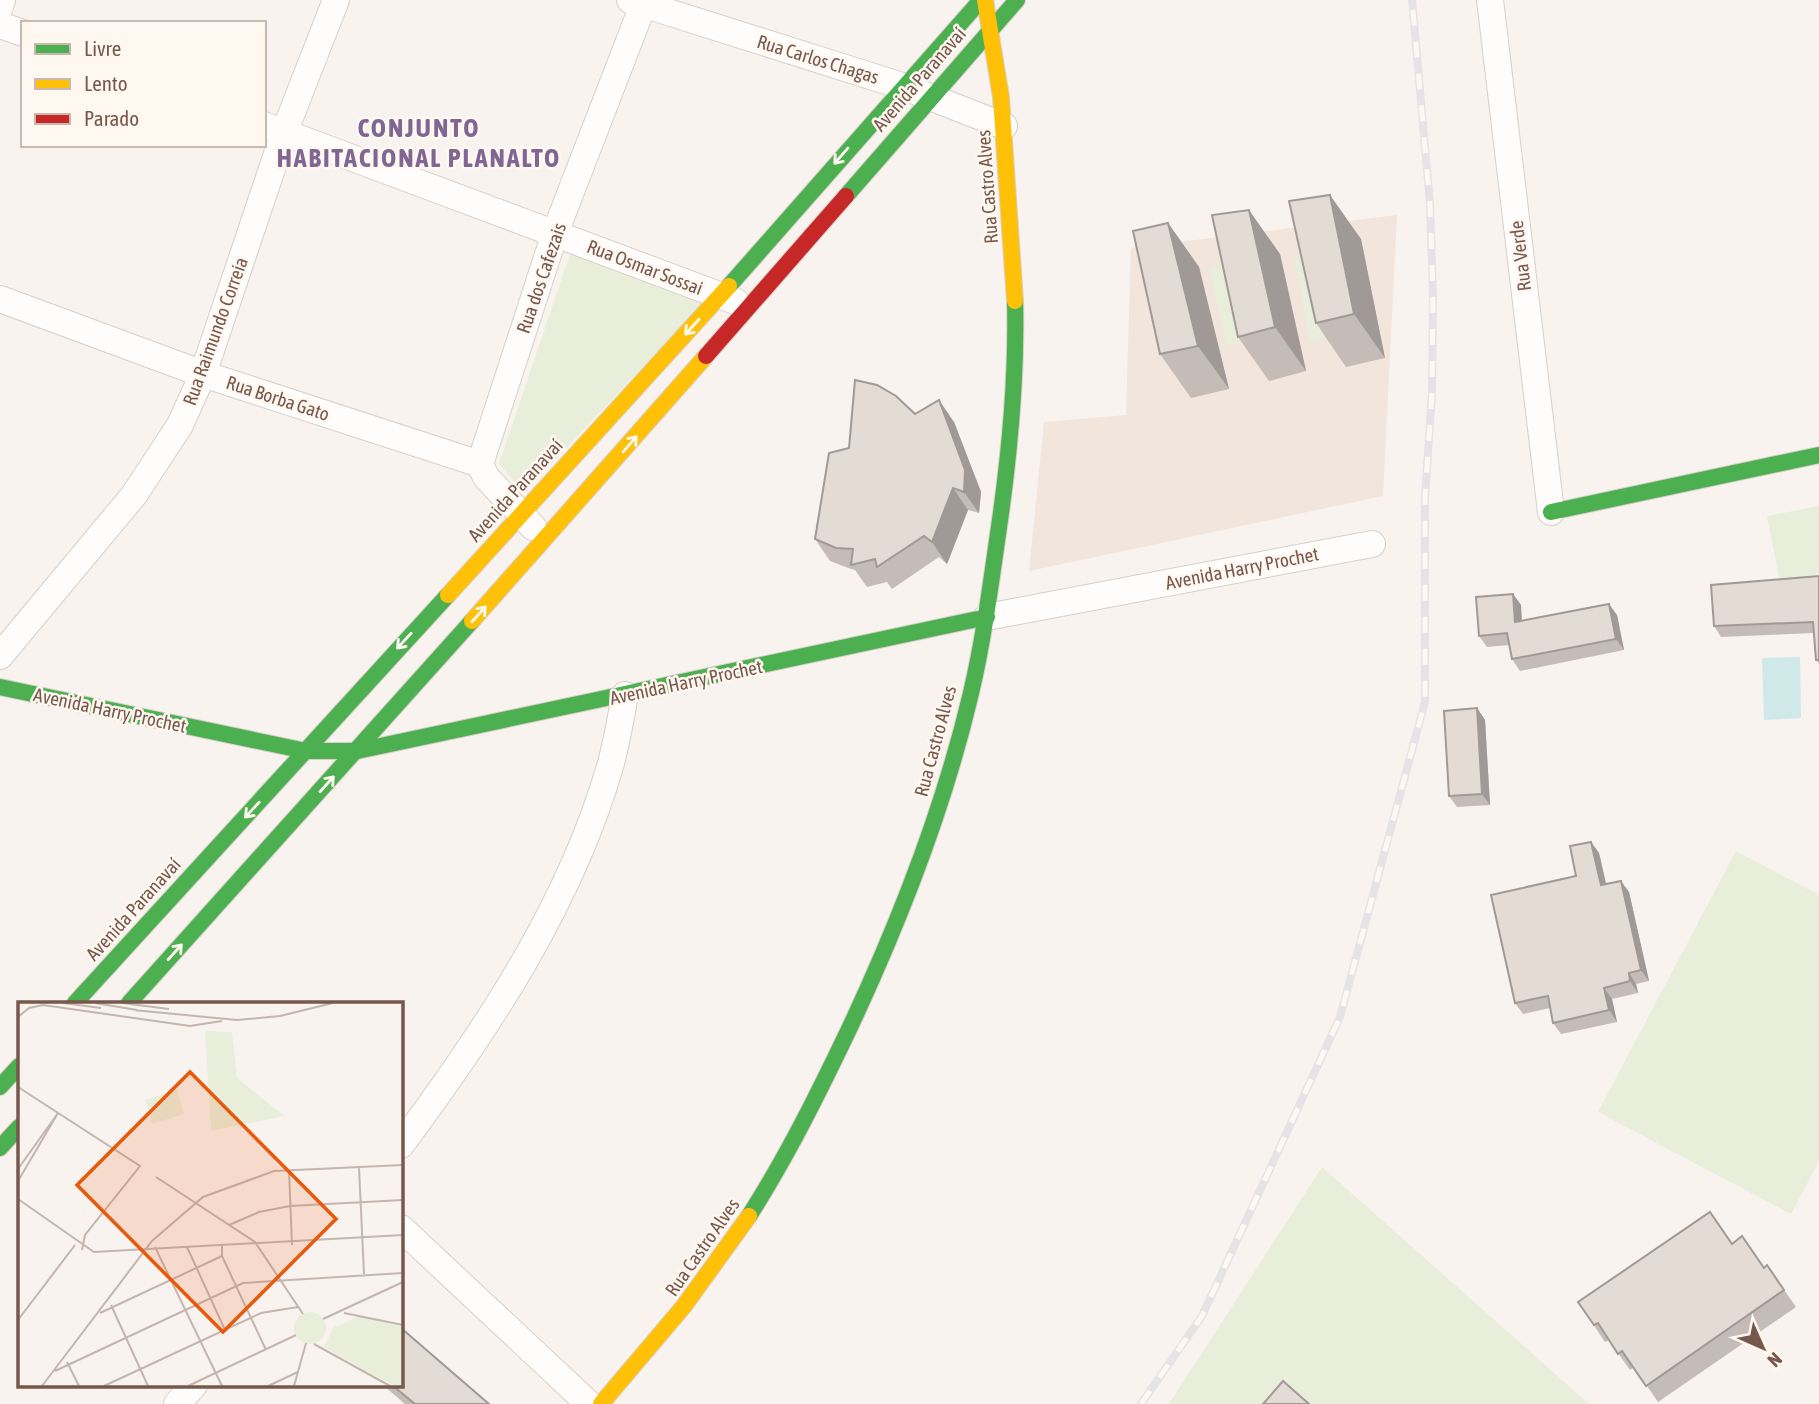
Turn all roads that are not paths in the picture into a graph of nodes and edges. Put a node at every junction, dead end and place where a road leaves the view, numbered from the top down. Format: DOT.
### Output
graph roads {
  1 [pos="2,0"];
  2 [pos="336,0"];
  3 [pos="983,0"];
  4 [pos="1017,0"];
  5 [pos="1490,0"];
  6 [pos="639,2"];
  7 [pos="0,7"];
  8 [pos="0,25"];
  9 [pos="992,28"];
  10 [pos="21,32"];
  11 [pos="902,86"];
  12 [pos="930,97"];
  13 [pos="1004,126"];
  14 [pos="274,129"];
  15 [pos="555,233"];
  16 [pos="721,295"];
  17 [pos="0,299"];
  18 [pos="750,307"];
  19 [pos="203,374"];
  20 [pos="1819,455"];
  21 [pos="480,464"];
  22 [pos="1551,512"];
  23 [pos="520,515"];
  24 [pos="546,539"];
  25 [pos="1372,544"];
  26 [pos="987,617"];
  27 [pos="0,656"];
  28 [pos="0,687"];
  29 [pos="625,695"];
  30 [pos="306,751"];
  31 [pos="357,751"];
  32 [pos="108,967"];
  33 [pos="140,999"];
  34 [pos="76,1002"];
  35 [pos="18,1067"];
  36 [pos="0,1087"];
  37 [pos="18,1128"];
  38 [pos="402,1145"];
  39 [pos="0,1148"];
  40 [pos="402,1229"];
  41 [pos="193,1386"];
  42 [pos="177,1404"];
  43 [pos="589,1404"];
  44 [pos="601,1404"];
  1 -- 7 [label="street"];
  2 -- 14 [label="street, Rua Raimundo Correia"];
  3 -- 9 [label="street, Rua Castro Alves"];
  3 -- 11 [label="street, Avenida Paranavaí"];
  4 -- 9 [label="street, Avenida Paranavaí"];
  5 -- 22 [label="street, Rua Verde"];
  6 -- 11 [label="street, Rua Carlos Chagas"];
  6 -- 15 [label="street, Rua dos Cafezais"];
  8 -- 10 [label="street"];
  9 -- 12 [label="street, Avenida Paranavaí"];
  9 -- 13 [label="street, Rua Castro Alves"];
  11 -- 12 [label="street, Rua Carlos Chagas"];
  11 -- 16 [label="street, Avenida Paranavaí, one-way"];
  12 -- 13 [label="street, Rua Carlos Chagas"];
  12 -- 18 [label="street, Avenida Paranavaí"];
  13 -- 26 [label="street, Rua Castro Alves"];
  14 -- 15 [label="street, Rua Osmar Sossai"];
  14 -- 19 [label="street, Rua Raimundo Correia"];
  15 -- 16 [label="street, Rua Osmar Sossai"];
  15 -- 21 [label="street, Rua dos Cafezais"];
  16 -- 18 [label="street, Rua Osmar Sossai"];
  16 -- 23 [label="street, Avenida Paranavaí, one-way"];
  17 -- 19 [label="street, Rua Borba Gato"];
  24 -- 18 [label="street, Avenida Paranavaí, one-way"];
  19 -- 21 [label="street, Rua Borba Gato"];
  19 -- 27 [label="street, Rua Raimundo Correia"];
  20 -- 22 [label="street"];
  21 -- 23 [label="street"];
  23 -- 24 [label="street"];
  23 -- 30 [label="street, Avenida Paranavaí, one-way"];
  31 -- 24 [label="street, Avenida Paranavaí, one-way"];
  25 -- 26 [label="street, Avenida Harry Prochet"];
  26 -- 29 [label="street, Avenida Harry Prochet"];
  26 -- 44 [label="street, Rua Castro Alves"];
  28 -- 30 [label="street, Avenida Harry Prochet"];
  29 -- 31 [label="street, Avenida Harry Prochet"];
  29 -- 38 [label="street"];
  30 -- 31 [label="street, Avenida Harry Prochet"];
  30 -- 32 [label="street, Avenida Paranavaí, one-way"];
  33 -- 31 [label="street, Avenida Paranavaí, one-way"];
  32 -- 33 [label="street"];
  32 -- 34 [label="street, Avenida Paranavaí"];
  35 -- 36 [label="street"];
  37 -- 39 [label="street"];
  40 -- 43 [label="street"];
  41 -- 42 [label="street"];
}
